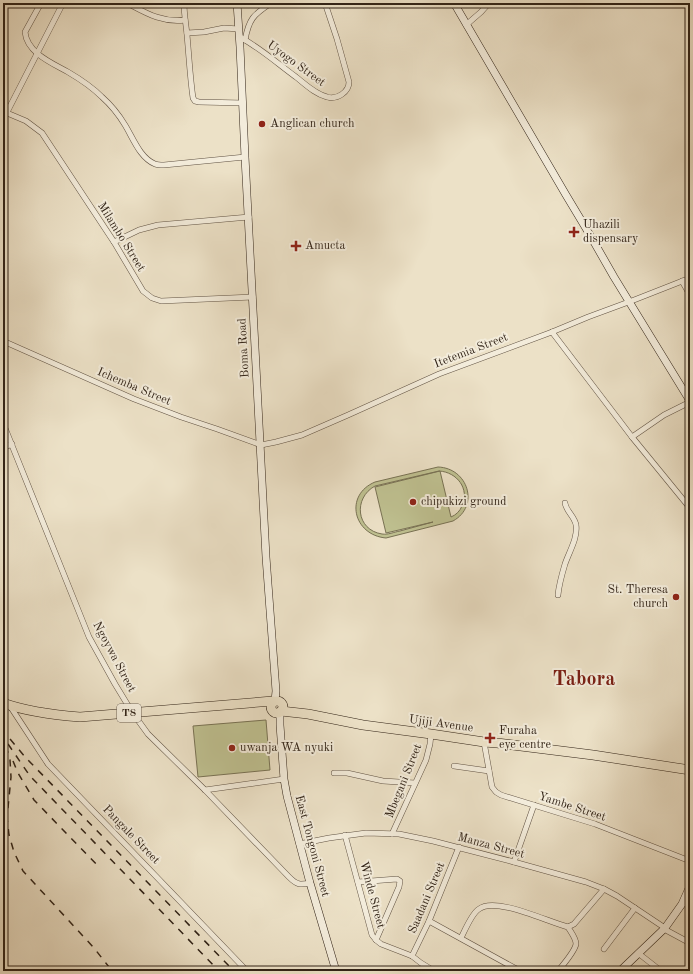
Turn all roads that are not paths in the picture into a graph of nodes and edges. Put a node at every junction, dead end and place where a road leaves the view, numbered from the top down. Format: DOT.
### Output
graph roads {
  1 [pos="41,3"];
  2 [pos="63,3"];
  3 [pos="127,3"];
  4 [pos="184,3"];
  5 [pos="237,3"];
  6 [pos="271,3"];
  7 [pos="325,3"];
  8 [pos="454,3"];
  9 [pos="489,3"];
  10 [pos="185,20"];
  11 [pos="466,25"];
  12 [pos="239,29"];
  13 [pos="187,33"];
  14 [pos="242,39"];
  15 [pos="37,53"];
  16 [pos="243,103"];
  17 [pos="7,113"];
  18 [pos="3,120"];
  19 [pos="245,157"];
  20 [pos="249,217"];
  21 [pos="114,242"];
  22 [pos="690,278"];
  23 [pos="682,281"];
  24 [pos="690,295"];
  25 [pos="253,297"];
  26 [pos="629,302"];
  27 [pos="552,332"];
  28 [pos="3,341"];
  29 [pos="690,401"];
  30 [pos="3,423"];
  31 [pos="632,437"];
  32 [pos="12,444"];
  33 [pos="261,445"];
  34 [pos="3,448"];
  35 [pos="564,503"];
  36 [pos="690,508"];
  37 [pos="558,595"];
  38 [pos="6,704"];
  39 [pos="277,707"];
  40 [pos="132,712"];
  41 [pos="431,734"];
  42 [pos="484,742"];
  43 [pos="454,766"];
  44 [pos="690,770"];
  45 [pos="489,771"];
  46 [pos="334,773"];
  47 [pos="284,779"];
  48 [pos="415,783"];
  49 [pos="206,790"];
  50 [pos="534,805"];
  51 [pos="392,834"];
  52 [pos="345,836"];
  53 [pos="299,844"];
  54 [pos="459,847"];
  55 [pos="690,861"];
  56 [pos="514,862"];
  57 [pos="358,882"];
  58 [pos="310,883"];
  59 [pos="690,886"];
  60 [pos="604,889"];
  61 [pos="635,908"];
  62 [pos="429,921"];
  63 [pos="568,927"];
  64 [pos="665,928"];
  65 [pos="461,938"];
  66 [pos="376,940"];
  67 [pos="690,943"];
  68 [pos="604,949"];
  69 [pos="638,953"];
  70 [pos="412,956"];
  71 [pos="336,970"];
  72 [pos="248,971"];
  73 [pos="348,971"];
  74 [pos="434,971"];
  75 [pos="520,971"];
  76 [pos="558,971"];
  77 [pos="620,971"];
  78 [pos="662,971"];
  1 -- 15 [label="street"];
  2 -- 15 [label="street"];
  3 -- 10 [label="street"];
  4 -- 10 [label="street"];
  5 -- 12 [label="main road, Boma Road"];
  6 -- 14 [label="street"];
  7 -- 14 [label="street, Uyogo Street"];
  8 -- 11 [label="main road"];
  9 -- 11 [label="street"];
  10 -- 13 [label="street"];
  11 -- 26 [label="main road"];
  12 -- 13 [label="street"];
  12 -- 14 [label="main road, Boma Road"];
  13 -- 16 [label="street"];
  14 -- 16 [label="main road, Boma Road"];
  15 -- 17 [label="street"];
  15 -- 19 [label="street"];
  16 -- 19 [label="main road, Boma Road"];
  17 -- 18 [label="street"];
  17 -- 21 [label="street, Milambo Street"];
  19 -- 20 [label="main road, Boma Road"];
  20 -- 21 [label="street"];
  20 -- 25 [label="main road, Boma Road"];
  21 -- 25 [label="street, Milambo Street"];
  22 -- 23 [label="street, Itetemia Street"];
  23 -- 24 [label="street"];
  23 -- 26 [label="street, Itetemia Street"];
  25 -- 33 [label="main road, Boma Road"];
  26 -- 27 [label="street, Itetemia Street"];
  26 -- 29 [label="main road"];
  27 -- 31 [label="street"];
  27 -- 33 [label="street, Itetemia Street"];
  28 -- 33 [label="street, Ichemba Street"];
  29 -- 31 [label="street"];
  30 -- 32 [label="street, Ngoywa Street"];
  31 -- 36 [label="street"];
  32 -- 34 [label="street"];
  32 -- 40 [label="street, Ngoywa Street"];
  33 -- 39 [label="main road, Boma Road"];
  35 -- 37 [label="street"];
  38 -- 40 [label="highway, T8"];
  38 -- 72 [label="street, Pangale Street"];
  39 -- 40 [label="highway, T8"];
  39 -- 41 [label="highway, Ujiji Avenue / T8"];
  39 -- 47 [label="main road, East Tongoni Street"];
  40 -- 49 [label="street, Ngoywa Street"];
  41 -- 42 [label="highway, Ujiji Avenue / T8"];
  41 -- 48 [label="street, Mbegani Street"];
  42 -- 44 [label="highway, Ujiji Avenue / T8"];
  42 -- 45 [label="street, Yambe Street"];
  43 -- 45 [label="street"];
  45 -- 50 [label="street, Yambe Street"];
  46 -- 48 [label="street"];
  47 -- 49 [label="street"];
  47 -- 53 [label="main road, East Tongoni Street"];
  48 -- 51 [label="street, Mbegani Street"];
  49 -- 58 [label="street, Ngoywa Street"];
  50 -- 55 [label="street, Yambe Street"];
  50 -- 56 [label="street"];
  51 -- 52 [label="street, Manza Street"];
  51 -- 54 [label="street, Manza Street"];
  52 -- 53 [label="street, Manza Street"];
  52 -- 57 [label="street, Winde Street"];
  53 -- 58 [label="main road, East Tongoni Street"];
  54 -- 56 [label="street, Manza Street"];
  54 -- 62 [label="street, Saadani Street"];
  56 -- 60 [label="street, Manza Street"];
  57 -- 66 [label="street, Winde Street"];
  57 -- 66 [label="street"];
  58 -- 71 [label="main road, East Tongoni Street"];
  59 -- 64 [label="main road"];
  60 -- 61 [label="street, Manza Street"];
  60 -- 63 [label="street"];
  61 -- 64 [label="street, Manza Street"];
  61 -- 68 [label="street"];
  62 -- 65 [label="street"];
  62 -- 70 [label="street, Saadani Street"];
  63 -- 65 [label="street"];
  63 -- 76 [label="street"];
  64 -- 67 [label="street, Manza Street"];
  64 -- 69 [label="main road"];
  65 -- 75 [label="street"];
  66 -- 70 [label="street, Winde Street"];
  69 -- 77 [label="main road"];
  69 -- 78 [label="street"];
  70 -- 74 [label="street, Winde Street"];
  71 -- 73 [label="street"];
}
